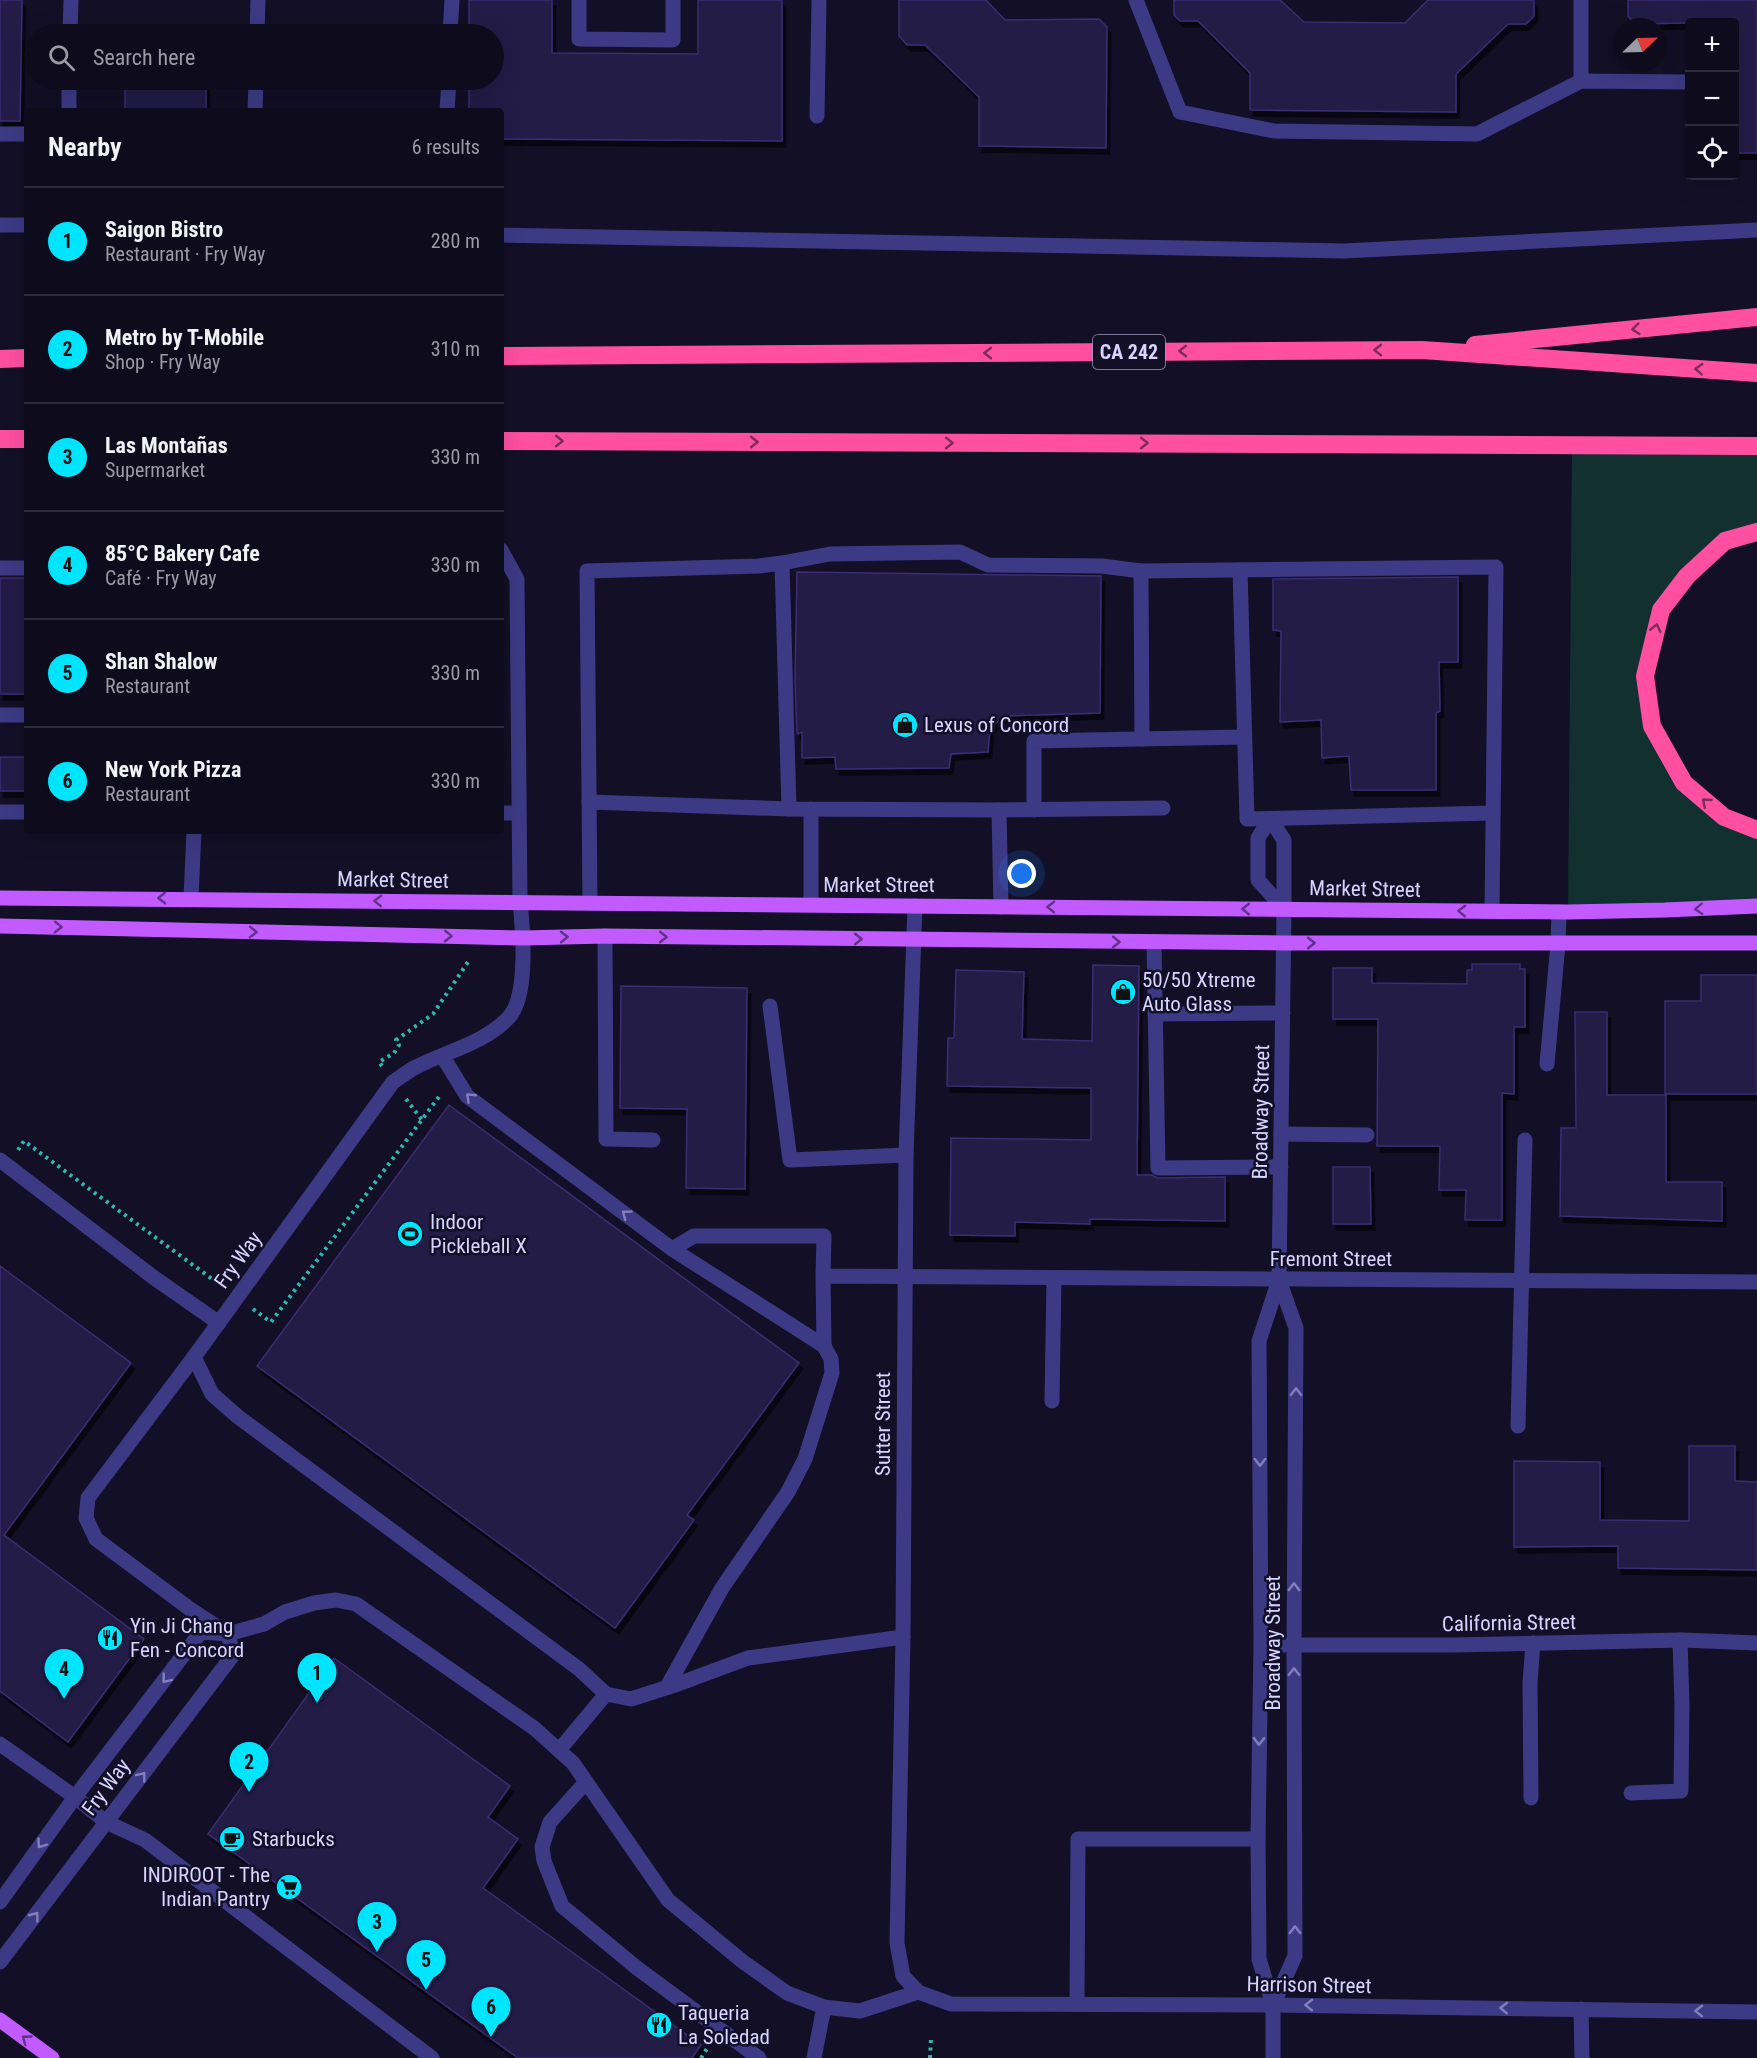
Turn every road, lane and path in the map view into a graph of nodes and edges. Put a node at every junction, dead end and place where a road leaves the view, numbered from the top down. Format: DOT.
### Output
graph roads {
  1 [pos="71,0"];
  2 [pos="258,0"];
  3 [pos="452,0"];
  4 [pos="579,0"];
  5 [pos="673,0"];
  6 [pos="819,0"];
  7 [pos="1136,0"];
  8 [pos="1581,0"];
  9 [pos="70,24"];
  10 [pos="257,24"];
  11 [pos="451,24"];
  12 [pos="1581,81"];
  13 [pos="1685,82"];
  14 [pos="69,90"];
  15 [pos="256,90"];
  16 [pos="448,90"];
  17 [pos="69,108"];
  18 [pos="255,108"];
  19 [pos="447,108"];
  20 [pos="817,116"];
  21 [pos="0,134"];
  22 [pos="24,134"];
  23 [pos="0,225"];
  24 [pos="24,225"];
  25 [pos="1757,230"];
  26 [pos="504,235"];
  27 [pos="1757,317"];
  28 [pos="1422,350"];
  29 [pos="504,356"];
  30 [pos="24,358"];
  31 [pos="0,359"];
  32 [pos="1757,373"];
  33 [pos="0,439"];
  34 [pos="24,439"];
  35 [pos="504,441"];
  36 [pos="1757,446"];
  37 [pos="1757,532"];
  38 [pos="504,555"];
  39 [pos="782,563"];
  40 [pos="0,568"];
  41 [pos="24,568"];
  42 [pos="1240,570"];
  43 [pos="1141,571"];
  44 [pos="0,715"];
  45 [pos="24,715"];
  46 [pos="1244,737"];
  47 [pos="1142,739"];
  48 [pos="589,802"];
  49 [pos="789,808"];
  50 [pos="1163,808"];
  51 [pos="811,809"];
  52 [pos="999,810"];
  53 [pos="1034,810"];
  54 [pos="0,812"];
  55 [pos="24,812"];
  56 [pos="504,813"];
  57 [pos="519,813"];
  58 [pos="1493,813"];
  59 [pos="1270,819"];
  60 [pos="1757,830"];
  61 [pos="194,834"];
  62 [pos="0,898"];
  63 [pos="191,898"];
  64 [pos="520,902"];
  65 [pos="590,903"];
  66 [pos="811,905"];
  67 [pos="915,906"];
  68 [pos="1757,906"];
  69 [pos="1001,907"];
  70 [pos="1284,909"];
  71 [pos="1492,911"];
  72 [pos="1559,912"];
  73 [pos="0,926"];
  74 [pos="605,936"];
  75 [pos="524,938"];
  76 [pos="914,939"];
  77 [pos="1154,942"];
  78 [pos="1284,943"];
  79 [pos="1757,943"];
  80 [pos="1558,944"];
  81 [pos="468,962"];
  82 [pos="770,1006"];
  83 [pos="1283,1013"];
  84 [pos="1155,1014"];
  85 [pos="443,1057"];
  86 [pos="1547,1064"];
  87 [pos="393,1082"];
  88 [pos="459,1083"];
  89 [pos="422,1120"];
  90 [pos="1281,1134"];
  91 [pos="1367,1135"];
  92 [pos="653,1140"];
  93 [pos="1525,1140"];
  94 [pos="906,1155"];
  95 [pos="3,1162"];
  96 [pos="1281,1167"];
  97 [pos="672,1250"];
  98 [pos="823,1276"];
  99 [pos="905,1277"];
  100 [pos="1054,1278"];
  101 [pos="1279,1280"];
  102 [pos="1520,1281"];
  103 [pos="1757,1282"];
  104 [pos="237,1298"];
  105 [pos="219,1323"];
  106 [pos="824,1346"];
  107 [pos="194,1357"];
  108 [pos="1052,1401"];
  109 [pos="1518,1426"];
  110 [pos="228,1634"];
  111 [pos="903,1637"];
  112 [pos="1680,1640"];
  113 [pos="1757,1642"];
  114 [pos="1533,1643"];
  115 [pos="1261,1645"];
  116 [pos="1294,1645"];
  117 [pos="667,1688"];
  118 [pos="606,1694"];
  119 [pos="0,1744"];
  120 [pos="560,1749"];
  121 [pos="586,1782"];
  122 [pos="1631,1793"];
  123 [pos="75,1797"];
  124 [pos="1531,1798"];
  125 [pos="106,1822"];
  126 [pos="1258,1839"];
  127 [pos="0,1902"];
  128 [pos="0,1962"];
  129 [pos="918,1992"];
  130 [pos="1077,2004"];
  131 [pos="1273,2005"];
  132 [pos="824,2007"];
  133 [pos="1581,2009"];
  134 [pos="1757,2012"];
  135 [pos="0,2020"];
  136 [pos="931,2038"];
  137 [pos="708,2048"];
  138 [pos="52,2058"];
  139 [pos="432,2058"];
  140 [pos="701,2058"];
  141 [pos="759,2058"];
  142 [pos="814,2058"];
  143 [pos="930,2058"];
  144 [pos="1273,2058"];
  145 [pos="1582,2058"];
  1 -- 9 [label="street"];
  2 -- 10 [label="street"];
  3 -- 11 [label="street"];
  4 -- 5 [label="street"];
  6 -- 20 [label="street"];
  7 -- 12 [label="street"];
  8 -- 12 [label="street"];
  12 -- 13 [label="street"];
  14 -- 17 [label="street"];
  15 -- 18 [label="street"];
  16 -- 19 [label="street"];
  21 -- 22 [label="street"];
  23 -- 24 [label="street"];
  25 -- 26 [label="street"];
  27 -- 28 [label="highway, one-way"];
  28 -- 29 [label="highway, CA 242, one-way"];
  32 -- 28 [label="highway, CA 242, one-way"];
  30 -- 31 [label="highway"];
  33 -- 34 [label="highway"];
  35 -- 36 [label="highway, one-way"];
  60 -- 37 [label="highway, one-way"];
  38 -- 57 [label="street, Fry Way"];
  39 -- 43 [label="street"];
  39 -- 48 [label="street"];
  39 -- 49 [label="street"];
  40 -- 41 [label="street"];
  42 -- 43 [label="street"];
  42 -- 46 [label="street"];
  42 -- 58 [label="street"];
  43 -- 47 [label="street"];
  44 -- 45 [label="street"];
  46 -- 47 [label="street"];
  46 -- 59 [label="street"];
  47 -- 53 [label="street"];
  48 -- 49 [label="street"];
  48 -- 65 [label="street"];
  49 -- 51 [label="street"];
  50 -- 53 [label="street"];
  51 -- 52 [label="street"];
  51 -- 66 [label="street"];
  52 -- 53 [label="street"];
  52 -- 69 [label="street"];
  54 -- 55 [label="street"];
  56 -- 57 [label="street"];
  57 -- 64 [label="street, Fry Way"];
  58 -- 59 [label="street"];
  58 -- 71 [label="street"];
  59 -- 70 [label="street, Broadway Street"];
  59 -- 70 [label="street"];
  61 -- 63 [label="street"];
  63 -- 62 [label="main road, Market Street, one-way"];
  64 -- 63 [label="main road, Market Street, one-way"];
  64 -- 65 [label="main road, Market Street"];
  64 -- 75 [label="street, Fry Way"];
  65 -- 66 [label="main road, Market Street"];
  66 -- 67 [label="main road, Market Street"];
  67 -- 69 [label="main road, Market Street"];
  67 -- 76 [label="street, Sutter Street"];
  68 -- 72 [label="main road, Market Street, one-way"];
  70 -- 69 [label="main road, Market Street, one-way"];
  71 -- 70 [label="main road, Market Street, one-way"];
  70 -- 78 [label="street, Broadway Street"];
  71 -- 72 [label="main road, Market Street"];
  72 -- 80 [label="street"];
  73 -- 75 [label="main road, one-way"];
  75 -- 74 [label="main road, one-way"];
  74 -- 76 [label="main road, one-way"];
  74 -- 92 [label="street"];
  75 -- 85 [label="street, Fry Way"];
  76 -- 77 [label="main road, one-way"];
  76 -- 94 [label="street, Sutter Street"];
  77 -- 78 [label="main road"];
  77 -- 84 [label="street"];
  78 -- 80 [label="main road, one-way"];
  78 -- 83 [label="street, Broadway Street"];
  79 -- 80 [label="main road"];
  80 -- 86 [label="street"];
  81 -- 87 [label="path"];
  82 -- 94 [label="street"];
  83 -- 84 [label="street"];
  83 -- 90 [label="street, Broadway Street"];
  84 -- 96 [label="street"];
  85 -- 87 [label="street, Fry Way"];
  85 -- 88 [label="street"];
  87 -- 89 [label="path"];
  87 -- 104 [label="street, Fry Way"];
  88 -- 89 [label="path"];
  97 -- 88 [label="street, one-way"];
  89 -- 104 [label="path"];
  90 -- 91 [label="street"];
  90 -- 96 [label="street, Broadway Street"];
  93 -- 102 [label="street"];
  94 -- 99 [label="street, Sutter Street"];
  95 -- 104 [label="path"];
  95 -- 105 [label="street"];
  96 -- 101 [label="street, Broadway Street"];
  97 -- 98 [label="street"];
  97 -- 106 [label="street"];
  98 -- 99 [label="street, Fremont Street"];
  98 -- 106 [label="street"];
  99 -- 100 [label="street, Fremont Street"];
  99 -- 111 [label="street, Sutter Street"];
  100 -- 101 [label="street, Fremont Street"];
  100 -- 108 [label="street"];
  101 -- 102 [label="street, Fremont Street"];
  101 -- 115 [label="street, Broadway Street, one-way"];
  116 -- 101 [label="street, Broadway Street, one-way"];
  102 -- 103 [label="street, Fremont Street"];
  102 -- 109 [label="street"];
  104 -- 105 [label="street, Fry Way"];
  105 -- 107 [label="street, Fry Way"];
  106 -- 117 [label="street"];
  107 -- 110 [label="street, Fry Way"];
  107 -- 118 [label="street"];
  110 -- 120 [label="street"];
  110 -- 123 [label="street, Fry Way, one-way"];
  125 -- 110 [label="street, Fry Way, one-way"];
  111 -- 117 [label="street"];
  111 -- 129 [label="street, Sutter Street"];
  112 -- 113 [label="street, California Street"];
  112 -- 114 [label="street, California Street"];
  112 -- 122 [label="street"];
  114 -- 116 [label="street, California Street"];
  114 -- 124 [label="street"];
  115 -- 116 [label="street, California Street"];
  115 -- 126 [label="street, Broadway Street, one-way"];
  131 -- 116 [label="street, Broadway Street, one-way"];
  117 -- 118 [label="street"];
  118 -- 120 [label="street"];
  119 -- 123 [label="street"];
  120 -- 121 [label="street"];
  121 -- 132 [label="street"];
  121 -- 141 [label="street"];
  123 -- 125 [label="street"];
  123 -- 127 [label="street, Fry Way, one-way"];
  128 -- 125 [label="street, Fry Way, one-way"];
  125 -- 139 [label="street"];
  126 -- 130 [label="street"];
  126 -- 131 [label="street, Broadway Street"];
  129 -- 130 [label="street, Harrison Street"];
  129 -- 132 [label="street"];
  130 -- 131 [label="street, Harrison Street"];
  133 -- 131 [label="street, Harrison Street, one-way"];
  131 -- 144 [label="street, Broadway Street"];
  132 -- 142 [label="street"];
  134 -- 133 [label="street, Harrison Street, one-way"];
  133 -- 145 [label="street"];
  138 -- 135 [label="main road, one-way"];
  136 -- 143 [label="path"];
  137 -- 140 [label="path"];
}
